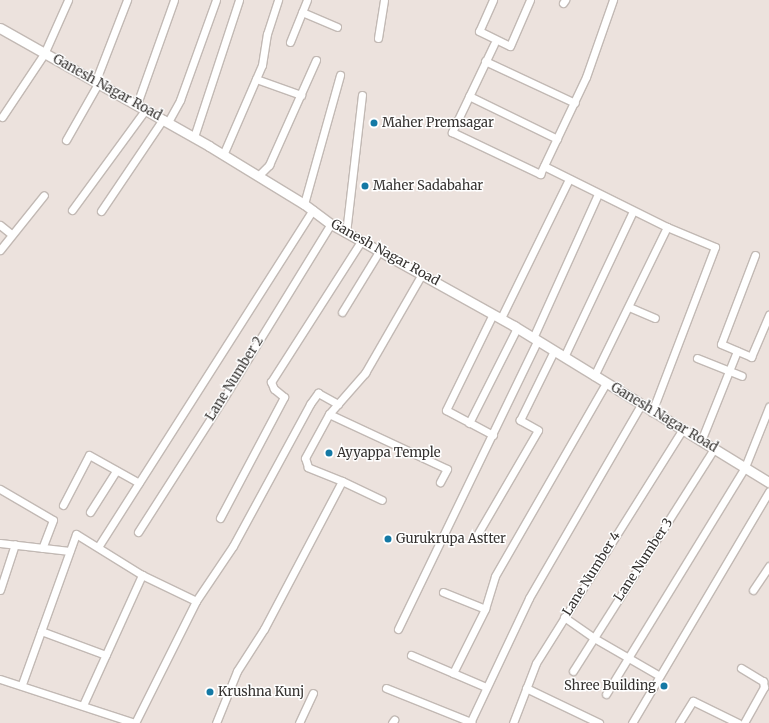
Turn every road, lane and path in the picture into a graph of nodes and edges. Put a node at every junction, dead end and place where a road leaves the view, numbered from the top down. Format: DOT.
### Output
graph roads {
  1 [pos="68,0"];
  2 [pos="127,0"];
  3 [pos="174,0"];
  4 [pos="216,0"];
  5 [pos="239,0"];
  6 [pos="278,0"];
  7 [pos="307,0"];
  8 [pos="384,0"];
  9 [pos="493,0"];
  10 [pos="530,0"];
  11 [pos="612,0"];
  12 [pos="302,12"];
  13 [pos="337,27"];
  14 [pos="0,28"];
  15 [pos="378,38"];
  16 [pos="290,42"];
  17 [pos="494,44"];
  18 [pos="44,54"];
  19 [pos="316,60"];
  20 [pos="485,61"];
  21 [pos="340,74"];
  22 [pos="256,79"];
  23 [pos="98,81"];
  24 [pos="301,95"];
  25 [pos="362,95"];
  26 [pos="469,96"];
  27 [pos="575,103"];
  28 [pos="137,104"];
  29 [pos="146,109"];
  30 [pos="2,117"];
  31 [pos="165,121"];
  32 [pos="194,137"];
  33 [pos="557,139"];
  34 [pos="66,140"];
  35 [pos="223,155"];
  36 [pos="544,166"];
  37 [pos="258,176"];
  38 [pos="569,179"];
  39 [pos="598,194"];
  40 [pos="44,195"];
  41 [pos="304,204"];
  42 [pos="72,210"];
  43 [pos="313,210"];
  44 [pos="633,210"];
  45 [pos="100,211"];
  46 [pos="331,224"];
  47 [pos="0,225"];
  48 [pos="666,227"];
  49 [pos="346,233"];
  50 [pos="11,234"];
  51 [pos="361,241"];
  52 [pos="0,250"];
  53 [pos="380,250"];
  54 [pos="755,255"];
  55 [pos="422,274"];
  56 [pos="629,307"];
  57 [pos="342,312"];
  58 [pos="769,315"];
  59 [pos="497,316"];
  60 [pos="655,318"];
  61 [pos="517,328"];
  62 [pos="535,339"];
  63 [pos="554,351"];
  64 [pos="737,351"];
  65 [pos="564,357"];
  66 [pos="697,358"];
  67 [pos="729,371"];
  68 [pos="594,376"];
  69 [pos="742,376"];
  70 [pos="606,383"];
  71 [pos="338,404"];
  72 [pos="641,405"];
  73 [pos="769,407"];
  74 [pos="652,412"];
  75 [pos="329,414"];
  76 [pos="469,423"];
  77 [pos="682,430"];
  78 [pos="493,435"];
  79 [pos="701,441"];
  80 [pos="714,449"];
  81 [pos="745,467"];
  82 [pos="116,471"];
  83 [pos="342,482"];
  84 [pos="440,482"];
  85 [pos="769,482"];
  86 [pos="139,484"];
  87 [pos="0,489"];
  88 [pos="769,491"];
  89 [pos="382,500"];
  90 [pos="63,504"];
  91 [pos="90,512"];
  92 [pos="220,518"];
  93 [pos="138,532"];
  94 [pos="477,535"];
  95 [pos="0,542"];
  96 [pos="15,544"];
  97 [pos="98,547"];
  98 [pos="42,548"];
  99 [pos="70,551"];
  100 [pos="769,566"];
  101 [pos="142,574"];
  102 [pos="0,590"];
  103 [pos="753,590"];
  104 [pos="443,592"];
  105 [pos="196,601"];
  106 [pos="484,610"];
  107 [pos="564,617"];
  108 [pos="398,629"];
  109 [pos="41,631"];
  110 [pos="594,638"];
  111 [pos="106,655"];
  112 [pos="410,655"];
  113 [pos="627,657"];
  114 [pos="740,668"];
  115 [pos="573,671"];
  116 [pos="453,673"];
  117 [pos="658,675"];
  118 [pos="0,679"];
  119 [pos="22,684"];
  120 [pos="486,687"];
  121 [pos="386,688"];
  122 [pos="526,688"];
  123 [pos="313,693"];
  124 [pos="606,694"];
  125 [pos="83,705"];
  126 [pos="471,722"];
  127 [pos="216,723"];
  128 [pos="299,723"];
  129 [pos="513,723"];
  130 [pos="599,723"];
  131 [pos="632,723"];
  132 [pos="679,723"];
  133 [pos="738,723"];
  134 [pos="744,723"];
  1 -- 18 [label="street"];
  2 -- 23 [label="street"];
  3 -- 28 [label="street"];
  4 -- 31 [label="street"];
  5 -- 32 [label="street"];
  6 -- 22 [label="street"];
  7 -- 12 [label="street"];
  8 -- 15 [label="street"];
  9 -- 10 [label="street"];
  11 -- 27 [label="street"];
  12 -- 13 [label="street"];
  12 -- 16 [label="street"];
  14 -- 18 [label="street, Ganesh Nagar Road"];
  17 -- 20 [label="street"];
  18 -- 23 [label="street, Ganesh Nagar Road"];
  18 -- 30 [label="street"];
  19 -- 24 [label="street"];
  20 -- 26 [label="street"];
  20 -- 27 [label="street"];
  21 -- 41 [label="street"];
  22 -- 24 [label="street"];
  22 -- 35 [label="street"];
  23 -- 28 [label="street, Ganesh Nagar Road"];
  23 -- 34 [label="street"];
  24 -- 37 [label="street"];
  25 -- 49 [label="street"];
  26 -- 33 [label="street"];
  26 -- 36 [label="street"];
  27 -- 33 [label="street"];
  28 -- 29 [label="street, Ganesh Nagar Road"];
  29 -- 31 [label="street, Ganesh Nagar Road"];
  29 -- 42 [label="street"];
  31 -- 32 [label="street, Ganesh Nagar Road"];
  31 -- 45 [label="street"];
  32 -- 35 [label="street, Ganesh Nagar Road"];
  33 -- 36 [label="street"];
  35 -- 37 [label="street, Ganesh Nagar Road"];
  36 -- 38 [label="street"];
  37 -- 41 [label="street, Ganesh Nagar Road"];
  38 -- 39 [label="street"];
  38 -- 59 [label="street"];
  39 -- 44 [label="street"];
  39 -- 62 [label="street"];
  40 -- 50 [label="street"];
  41 -- 43 [label="street, Ganesh Nagar Road"];
  43 -- 46 [label="street, Ganesh Nagar Road"];
  43 -- 86 [label="street"];
  44 -- 48 [label="street"];
  44 -- 65 [label="street"];
  46 -- 49 [label="street, Ganesh Nagar Road"];
  46 -- 93 [label="street, Lane Number 2"];
  47 -- 50 [label="street"];
  48 -- 56 [label="street"];
  48 -- 74 [label="street"];
  49 -- 51 [label="street, Ganesh Nagar Road"];
  50 -- 52 [label="street"];
  51 -- 53 [label="street, Ganesh Nagar Road"];
  51 -- 92 [label="street"];
  53 -- 55 [label="street, Ganesh Nagar Road"];
  53 -- 57 [label="street"];
  54 -- 64 [label="street"];
  55 -- 59 [label="street, Ganesh Nagar Road"];
  55 -- 71 [label="street"];
  56 -- 60 [label="street"];
  56 -- 68 [label="street"];
  58 -- 64 [label="street"];
  59 -- 61 [label="street, Ganesh Nagar Road"];
  59 -- 76 [label="street"];
  61 -- 62 [label="street, Ganesh Nagar Road"];
  61 -- 76 [label="street"];
  62 -- 63 [label="street, Ganesh Nagar Road"];
  62 -- 78 [label="street"];
  63 -- 65 [label="street, Ganesh Nagar Road"];
  63 -- 94 [label="street"];
  64 -- 67 [label="street"];
  65 -- 68 [label="street, Ganesh Nagar Road"];
  66 -- 67 [label="street"];
  67 -- 69 [label="street"];
  67 -- 79 [label="street"];
  68 -- 70 [label="street, Ganesh Nagar Road"];
  70 -- 72 [label="street, Ganesh Nagar Road"];
  70 -- 106 [label="street"];
  71 -- 75 [label="street"];
  71 -- 105 [label="street"];
  72 -- 74 [label="street, Ganesh Nagar Road"];
  72 -- 120 [label="street"];
  73 -- 81 [label="street"];
  74 -- 77 [label="street, Ganesh Nagar Road"];
  75 -- 83 [label="street"];
  75 -- 84 [label="street"];
  76 -- 78 [label="street"];
  77 -- 79 [label="street, Ganesh Nagar Road"];
  77 -- 107 [label="street, Lane Number 4"];
  78 -- 108 [label="street"];
  79 -- 80 [label="street, Ganesh Nagar Road"];
  80 -- 81 [label="street, Ganesh Nagar Road"];
  80 -- 110 [label="street, Lane Number 3"];
  81 -- 85 [label="street, Ganesh Nagar Road"];
  81 -- 113 [label="street"];
  82 -- 86 [label="street"];
  82 -- 90 [label="street"];
  82 -- 91 [label="street"];
  83 -- 89 [label="street"];
  83 -- 127 [label="street"];
  86 -- 97 [label="street"];
  87 -- 98 [label="street"];
  88 -- 117 [label="street"];
  95 -- 96 [label="street"];
  96 -- 98 [label="street"];
  96 -- 102 [label="street"];
  97 -- 99 [label="street"];
  97 -- 101 [label="street"];
  98 -- 99 [label="street"];
  99 -- 109 [label="street"];
  100 -- 103 [label="street"];
  101 -- 105 [label="street"];
  101 -- 111 [label="street"];
  104 -- 106 [label="street"];
  105 -- 125 [label="street"];
  106 -- 116 [label="street"];
  107 -- 110 [label="street"];
  107 -- 122 [label="street, Lane Number 4"];
  109 -- 111 [label="street"];
  109 -- 119 [label="street"];
  110 -- 113 [label="street"];
  110 -- 115 [label="street, Lane Number 3"];
  111 -- 125 [label="street"];
  112 -- 116 [label="street"];
  113 -- 117 [label="street"];
  113 -- 124 [label="street"];
  114 -- 134 [label="street"];
  116 -- 120 [label="street"];
  117 -- 131 [label="street"];
  118 -- 119 [label="street"];
  119 -- 125 [label="street"];
  120 -- 126 [label="street"];
  121 -- 126 [label="street"];
  122 -- 129 [label="street, Lane Number 4"];
  122 -- 130 [label="street"];
  123 -- 128 [label="street"];
  132 -- 133 [label="street"];
}
